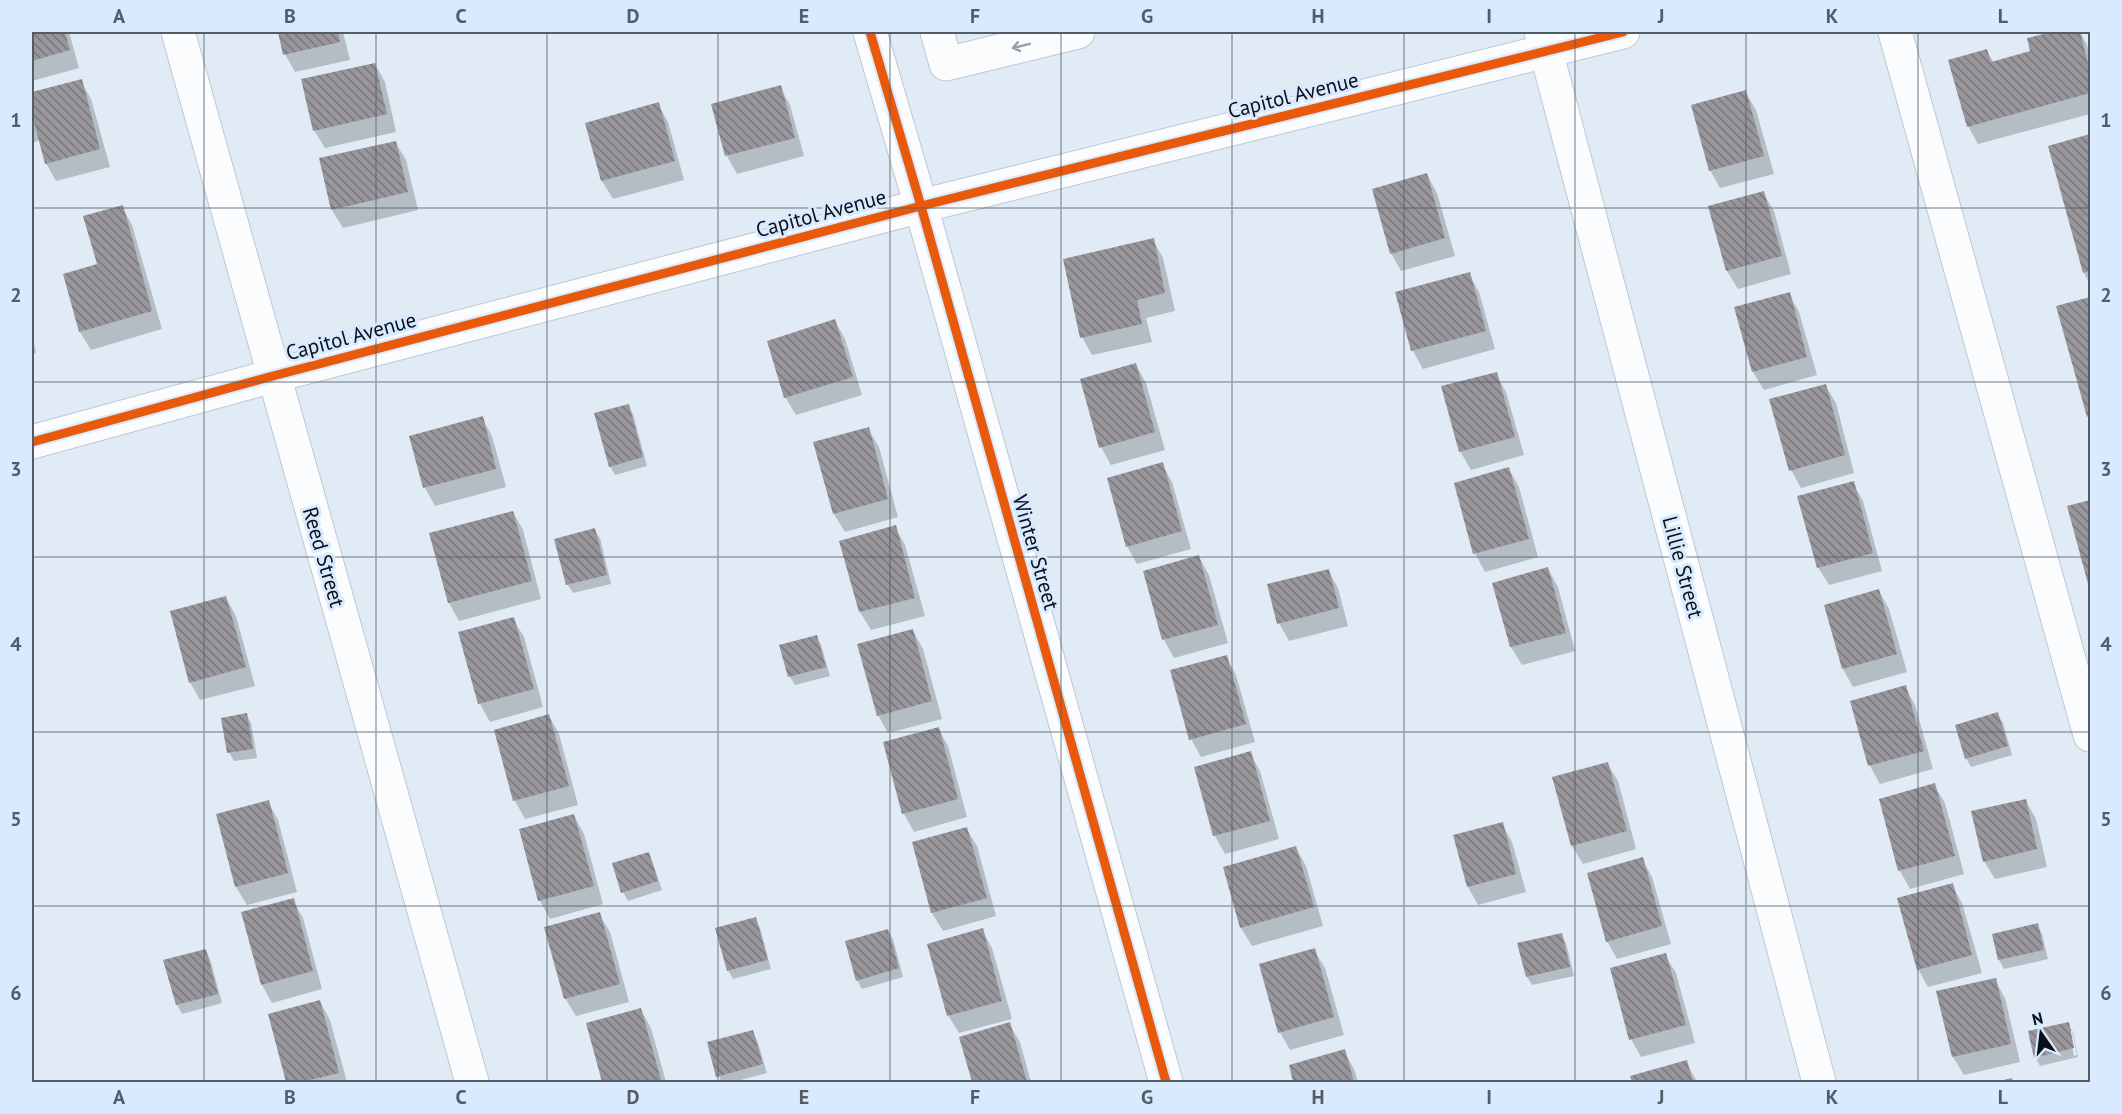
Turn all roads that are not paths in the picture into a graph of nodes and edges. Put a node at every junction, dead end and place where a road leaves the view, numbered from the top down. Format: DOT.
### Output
graph roads {
  1 [pos="178,32"];
  2 [pos="870,32"];
  3 [pos="937,32"];
  4 [pos="1078,32"];
  5 [pos="1623,32"];
  6 [pos="1895,32"];
  7 [pos="1544,41"];
  8 [pos="921,206"];
  9 [pos="273,376"];
  10 [pos="32,442"];
  11 [pos="2091,735"];
  12 [pos="471,1083"];
  13 [pos="1166,1083"];
  14 [pos="1819,1083"];
  1 -- 9 [label="street, Reed Street"];
  2 -- 8 [label="street, Winter Street"];
  4 -- 3 [label="street, one-way"];
  5 -- 7 [label="street, Capitol Avenue"];
  6 -- 11 [label="street"];
  7 -- 8 [label="street, Capitol Avenue"];
  7 -- 14 [label="street, Lillie Street"];
  8 -- 9 [label="street, Capitol Avenue"];
  8 -- 13 [label="street, Winter Street"];
  9 -- 10 [label="street, Capitol Avenue"];
  9 -- 12 [label="street, Reed Street"];
}
